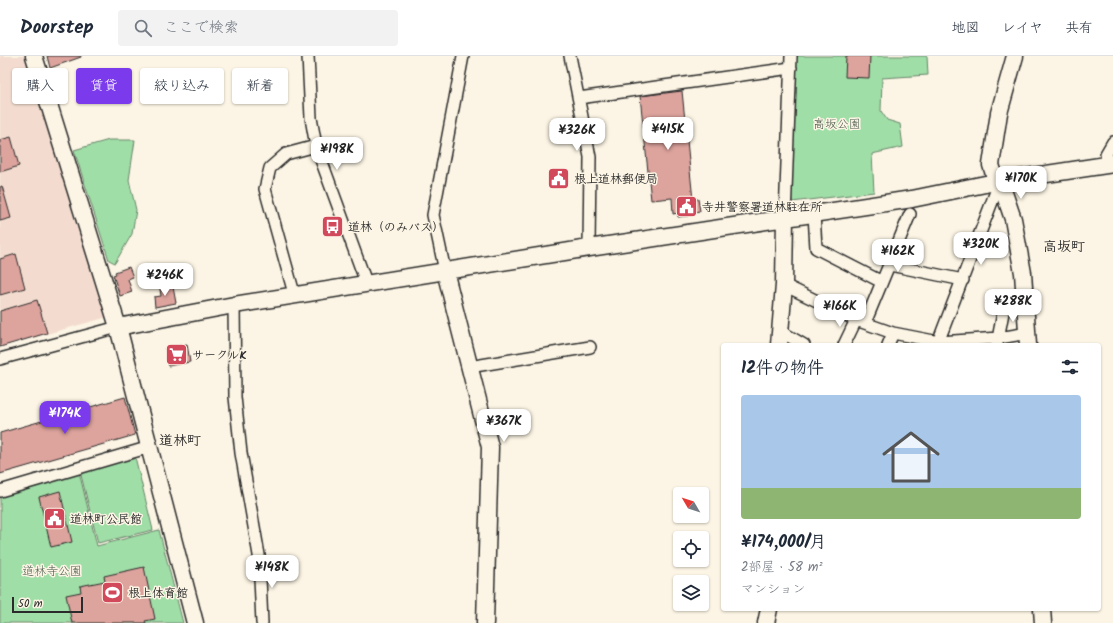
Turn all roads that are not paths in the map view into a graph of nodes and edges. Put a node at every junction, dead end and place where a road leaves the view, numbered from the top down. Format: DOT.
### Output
graph roads {
  1 [pos="34,56"];
  2 [pos="308,56"];
  3 [pos="463,56"];
  4 [pos="570,56"];
  5 [pos="791,56"];
  6 [pos="1015,56"];
  7 [pos="791,68"];
  8 [pos="579,98"];
  9 [pos="1113,142"];
  10 [pos="316,146"];
  11 [pos="1110,164"];
  12 [pos="1000,181"];
  13 [pos="814,214"];
  14 [pos="910,214"];
  15 [pos="785,217"];
  16 [pos="589,248"];
  17 [pos="890,264"];
  18 [pos="445,271"];
  19 [pos="963,280"];
  20 [pos="882,282"];
  21 [pos="367,285"];
  22 [pos="784,285"];
  23 [pos="295,297"];
  24 [pos="1006,297"];
  25 [pos="234,305"];
  26 [pos="860,322"];
  27 [pos="118,327"];
  28 [pos="893,333"];
  29 [pos="780,338"];
  30 [pos="1028,339"];
  31 [pos="998,341"];
  32 [pos="797,343"];
  33 [pos="845,343"];
  34 [pos="889,343"];
  35 [pos="938,343"];
  36 [pos="590,347"];
  37 [pos="0,359"];
  38 [pos="469,367"];
  39 [pos="150,448"];
  40 [pos="0,491"];
  41 [pos="769,611"];
  42 [pos="1042,611"];
  43 [pos="195,623"];
  44 [pos="262,623"];
  45 [pos="485,623"];
  46 [pos="766,623"];
  47 [pos="1043,623"];
  1 -- 27 [label="street"];
  2 -- 10 [label="street"];
  3 -- 18 [label="street"];
  4 -- 8 [label="street"];
  5 -- 7 [label="street"];
  6 -- 12 [label="street"];
  7 -- 8 [label="street"];
  7 -- 15 [label="street"];
  8 -- 16 [label="street"];
  9 -- 11 [label="street"];
  10 -- 21 [label="street"];
  10 -- 23 [label="street"];
  11 -- 12 [label="street"];
  12 -- 13 [label="street"];
  12 -- 19 [label="street"];
  12 -- 30 [label="street"];
  13 -- 15 [label="street"];
  13 -- 20 [label="street"];
  14 -- 17 [label="street"];
  15 -- 16 [label="street"];
  15 -- 22 [label="street"];
  16 -- 18 [label="street"];
  17 -- 19 [label="street"];
  17 -- 20 [label="street"];
  18 -- 21 [label="street"];
  18 -- 38 [label="street"];
  19 -- 35 [label="street"];
  20 -- 26 [label="street"];
  21 -- 23 [label="street"];
  22 -- 26 [label="street"];
  22 -- 29 [label="street"];
  23 -- 25 [label="street"];
  24 -- 31 [label="street"];
  25 -- 27 [label="street"];
  25 -- 44 [label="street"];
  26 -- 28 [label="street"];
  26 -- 33 [label="street"];
  27 -- 37 [label="street"];
  27 -- 39 [label="street"];
  28 -- 34 [label="street"];
  28 -- 35 [label="street"];
  29 -- 32 [label="street"];
  30 -- 31 [label="street"];
  31 -- 35 [label="street"];
  36 -- 38 [label="street"];
  38 -- 45 [label="street"];
  39 -- 40 [label="street"];
  39 -- 43 [label="street"];
  41 -- 46 [label="street"];
  42 -- 47 [label="street"];
}
